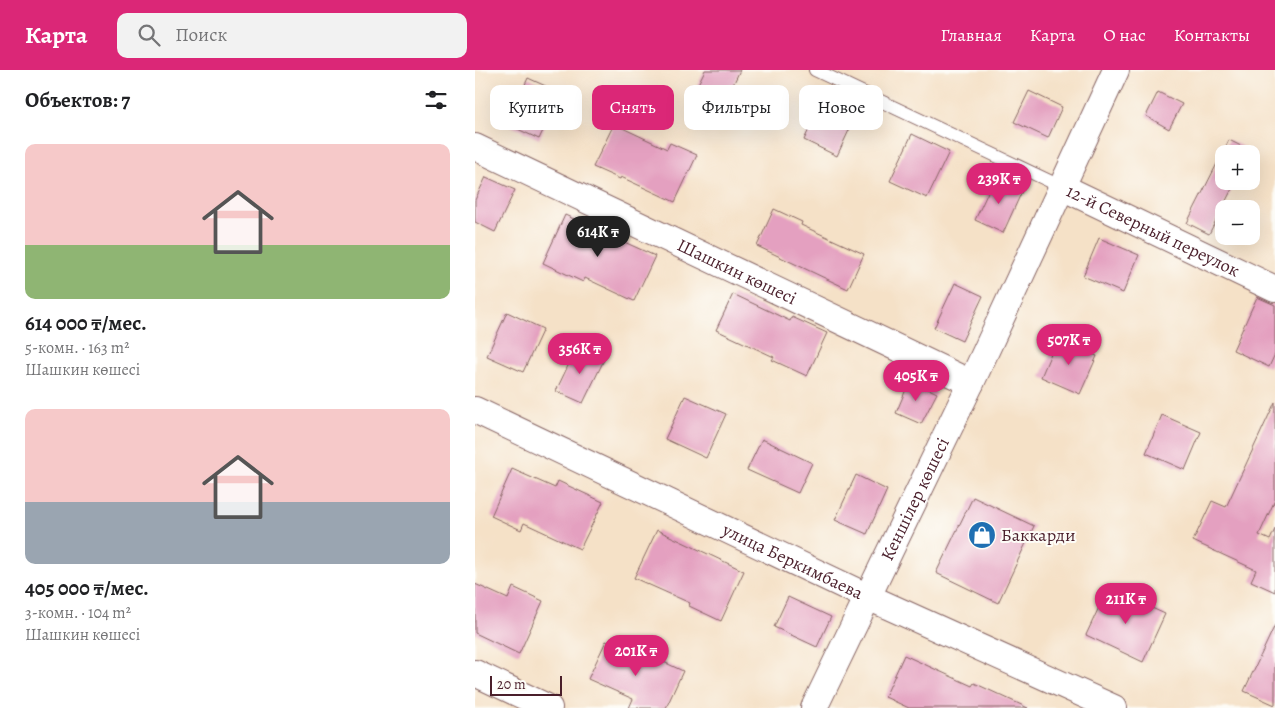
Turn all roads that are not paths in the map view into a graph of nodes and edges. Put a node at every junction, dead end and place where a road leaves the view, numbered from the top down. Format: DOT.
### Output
graph roads {
  1 [pos="815,70"];
  2 [pos="1116,70"];
  3 [pos="475,147"];
  4 [pos="1062,187"];
  5 [pos="1275,289"];
  6 [pos="971,383"];
  7 [pos="475,410"];
  8 [pos="868,597"];
  9 [pos="475,673"];
  10 [pos="549,708"];
  11 [pos="813,708"];
  12 [pos="1113,708"];
  1 -- 4 [label="lane, 12-й Северный переулок"];
  2 -- 4 [label="street, Кеншілер көшесі"];
  3 -- 6 [label="street, Шашкин көшесі"];
  4 -- 5 [label="street, 12-й Северный переулок"];
  4 -- 6 [label="street, Кеншілер көшесі"];
  6 -- 8 [label="street, Кеншілер көшесі"];
  7 -- 8 [label="street, улица Беркимбаева"];
  8 -- 11 [label="street, Кеншілер көшесі"];
  8 -- 12 [label="street, улица Беркимбаева"];
  9 -- 10 [label="street"];
}
